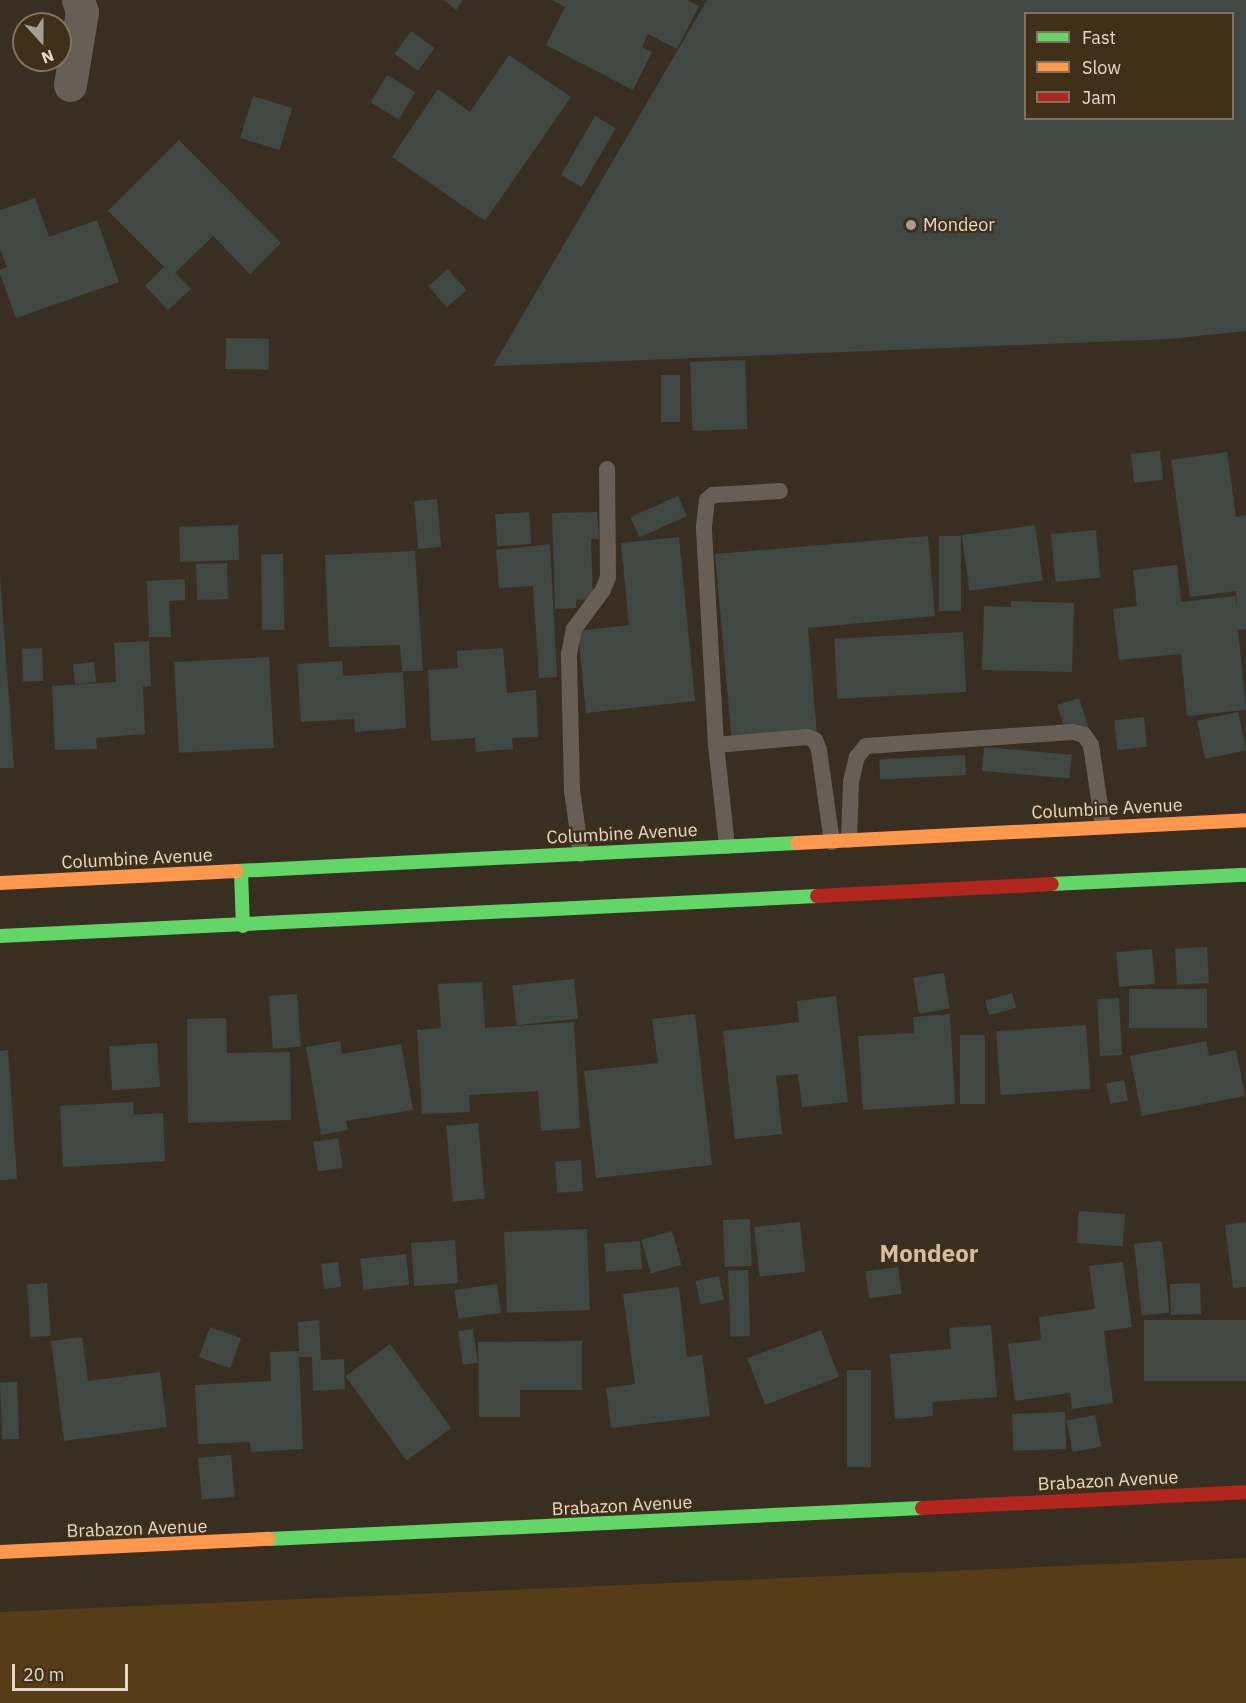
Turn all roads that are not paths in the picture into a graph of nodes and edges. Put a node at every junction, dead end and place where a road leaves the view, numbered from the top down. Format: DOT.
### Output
graph roads {
  1 [pos="78,0"];
  2 [pos="70,85"];
  3 [pos="607,469"];
  4 [pos="780,491"];
  5 [pos="716,745"];
  6 [pos="1246,820"];
  7 [pos="1103,826"];
  8 [pos="849,840"];
  9 [pos="832,842"];
  10 [pos="727,846"];
  11 [pos="581,854"];
  12 [pos="241,872"];
  13 [pos="1246,875"];
  14 [pos="0,883"];
  15 [pos="243,926"];
  16 [pos="0,936"];
  17 [pos="1246,1492"];
  18 [pos="0,1552"];
  1 -- 2 [label="street"];
  3 -- 11 [label="lane"];
  4 -- 5 [label="lane"];
  5 -- 9 [label="lane"];
  5 -- 10 [label="lane"];
  6 -- 7 [label="main road, Columbine Avenue"];
  7 -- 8 [label="main road, Columbine Avenue"];
  7 -- 8 [label="lane"];
  8 -- 9 [label="main road, Columbine Avenue"];
  9 -- 10 [label="main road, Columbine Avenue"];
  10 -- 11 [label="main road, Columbine Avenue"];
  11 -- 12 [label="main road, Columbine Avenue"];
  12 -- 14 [label="main road, Columbine Avenue"];
  12 -- 15 [label="main road"];
  13 -- 15 [label="main road"];
  15 -- 16 [label="main road"];
  17 -- 18 [label="main road, Brabazon Avenue"];
}
